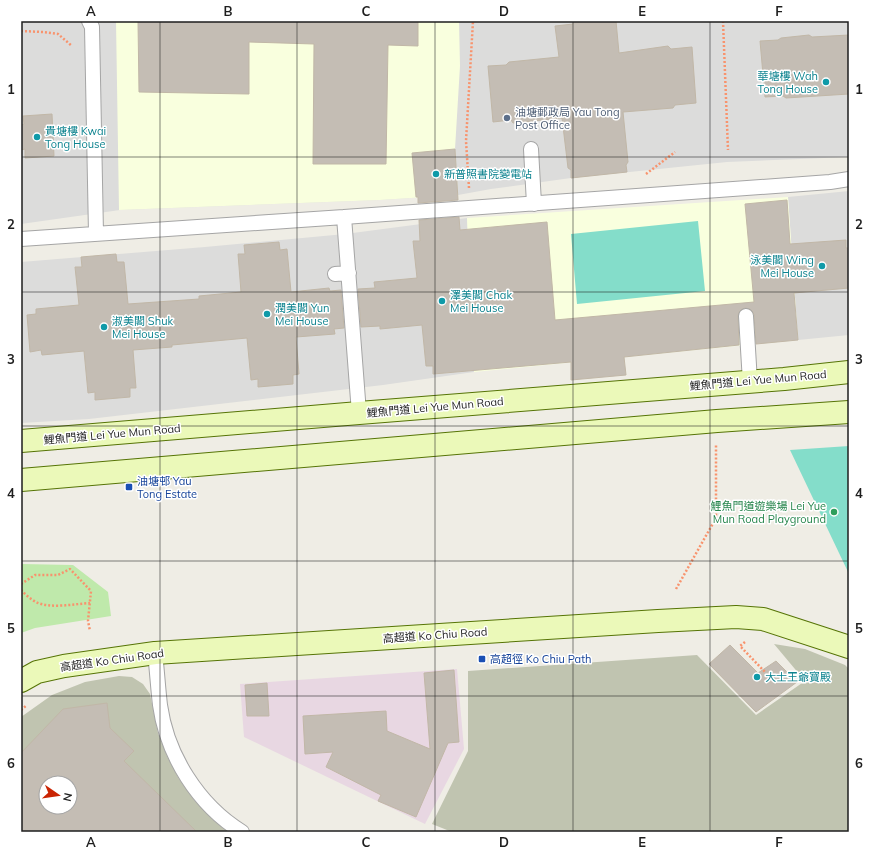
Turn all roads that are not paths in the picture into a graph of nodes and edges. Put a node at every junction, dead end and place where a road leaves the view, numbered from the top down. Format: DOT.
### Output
graph roads {
  1 [pos="89,21"];
  2 [pos="531,150"];
  3 [pos="849,180"];
  4 [pos="534,204"];
  5 [pos="344,217"];
  6 [pos="96,234"];
  7 [pos="21,239"];
  8 [pos="746,316"];
  9 [pos="849,372"];
  10 [pos="750,382"];
  11 [pos="849,412"];
  12 [pos="359,413"];
  13 [pos="21,441"];
  14 [pos="21,480"];
  15 [pos="849,647"];
  16 [pos="156,653"];
  17 [pos="21,681"];
  18 [pos="242,832"];
  1 -- 6 [label="lane"];
  2 -- 4 [label="lane"];
  3 -- 4 [label="lane"];
  4 -- 5 [label="lane"];
  5 -- 6 [label="lane"];
  5 -- 12 [label="lane"];
  6 -- 7 [label="lane"];
  8 -- 10 [label="lane"];
  9 -- 10 [label="main road, 鯉魚門道 Lei Yue Mun Road"];
  10 -- 12 [label="main road, 鯉魚門道 Lei Yue Mun Road"];
  11 -- 14 [label="main road"];
  12 -- 13 [label="main road, 鯉魚門道 Lei Yue Mun Road"];
  15 -- 16 [label="main road, 高超道 Ko Chiu Road"];
  16 -- 17 [label="main road, 高超道 Ko Chiu Road"];
  16 -- 18 [label="lane"];
}
